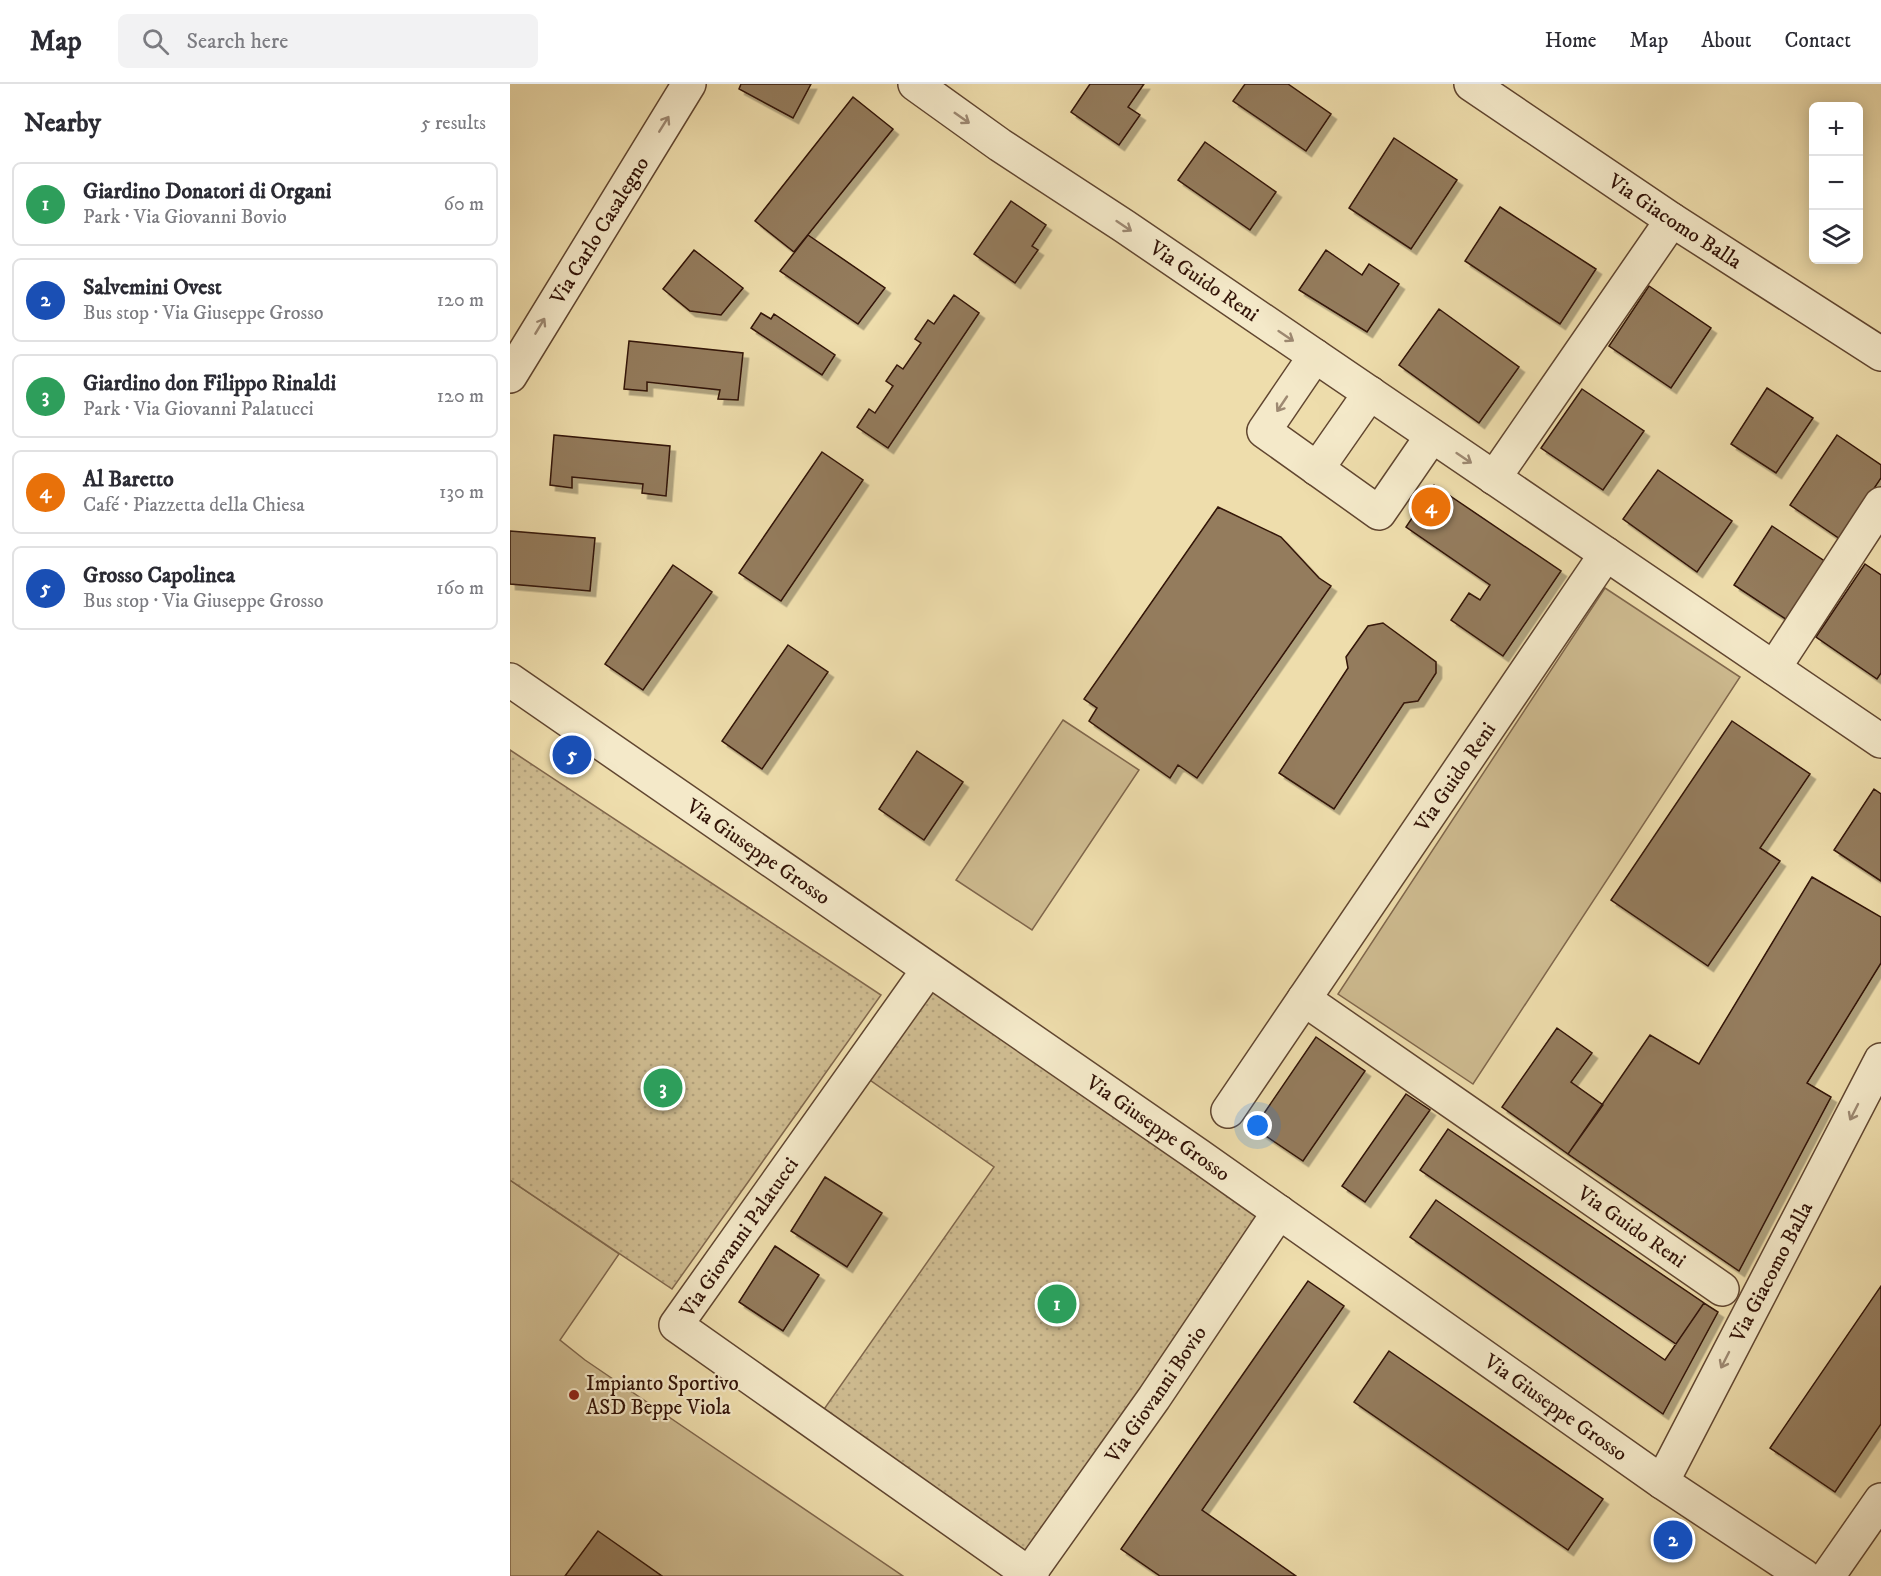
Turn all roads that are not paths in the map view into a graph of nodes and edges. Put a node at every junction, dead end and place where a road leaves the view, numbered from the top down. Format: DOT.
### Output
graph roads {
  1 [pos="689,84"];
  2 [pos="915,84"];
  3 [pos="1471,84"];
  4 [pos="1672,220"];
  5 [pos="1879,348"];
  6 [pos="1315,356"];
  7 [pos="510,376"];
  8 [pos="1370,393"];
  9 [pos="1432,436"];
  10 [pos="1317,469"];
  11 [pos="1494,478"];
  12 [pos="1881,504"];
  13 [pos="1606,554"];
  14 [pos="1773,668"];
  15 [pos="510,680"];
  16 [pos="1881,741"];
  17 [pos="928,970"];
  18 [pos="1304,999"];
  19 [pos="1881,1060"];
  20 [pos="1228,1111"];
  21 [pos="1279,1212"];
  22 [pos="1722,1289"];
  23 [pos="1662,1482"];
  24 [pos="1881,1500"];
  25 [pos="1030,1575"];
  26 [pos="1804,1576"];
  27 [pos="1828,1576"];
  7 -- 1 [label="street, Via Carlo Casalegno, one-way"];
  2 -- 6 [label="street, Via Guido Reni, one-way"];
  3 -- 4 [label="street, Via Giacomo Balla"];
  4 -- 5 [label="street, Via Giacomo Balla"];
  4 -- 11 [label="street"];
  6 -- 8 [label="street, Via Guido Reni"];
  6 -- 10 [label="street, one-way"];
  8 -- 9 [label="street, Via Guido Reni"];
  8 -- 10 [label="street"];
  9 -- 10 [label="street"];
  9 -- 11 [label="street, Via Guido Reni, one-way"];
  11 -- 13 [label="street, Via Guido Reni"];
  12 -- 14 [label="street"];
  13 -- 14 [label="street, Via Guido Reni"];
  13 -- 18 [label="street, Via Guido Reni"];
  14 -- 16 [label="street, Via Guido Reni"];
  15 -- 17 [label="street, Via Giuseppe Grosso"];
  17 -- 21 [label="street, Via Giuseppe Grosso"];
  17 -- 25 [label="street, Via Giovanni Palatucci"];
  18 -- 20 [label="street, Via Guido Reni"];
  18 -- 22 [label="street, Via Guido Reni"];
  19 -- 23 [label="street, Via Giacomo Balla, one-way"];
  21 -- 23 [label="street, Via Giuseppe Grosso"];
  21 -- 25 [label="street, Via Giovanni Bovio"];
  23 -- 26 [label="street, Via Giuseppe Grosso"];
  24 -- 27 [label="street"];
}
